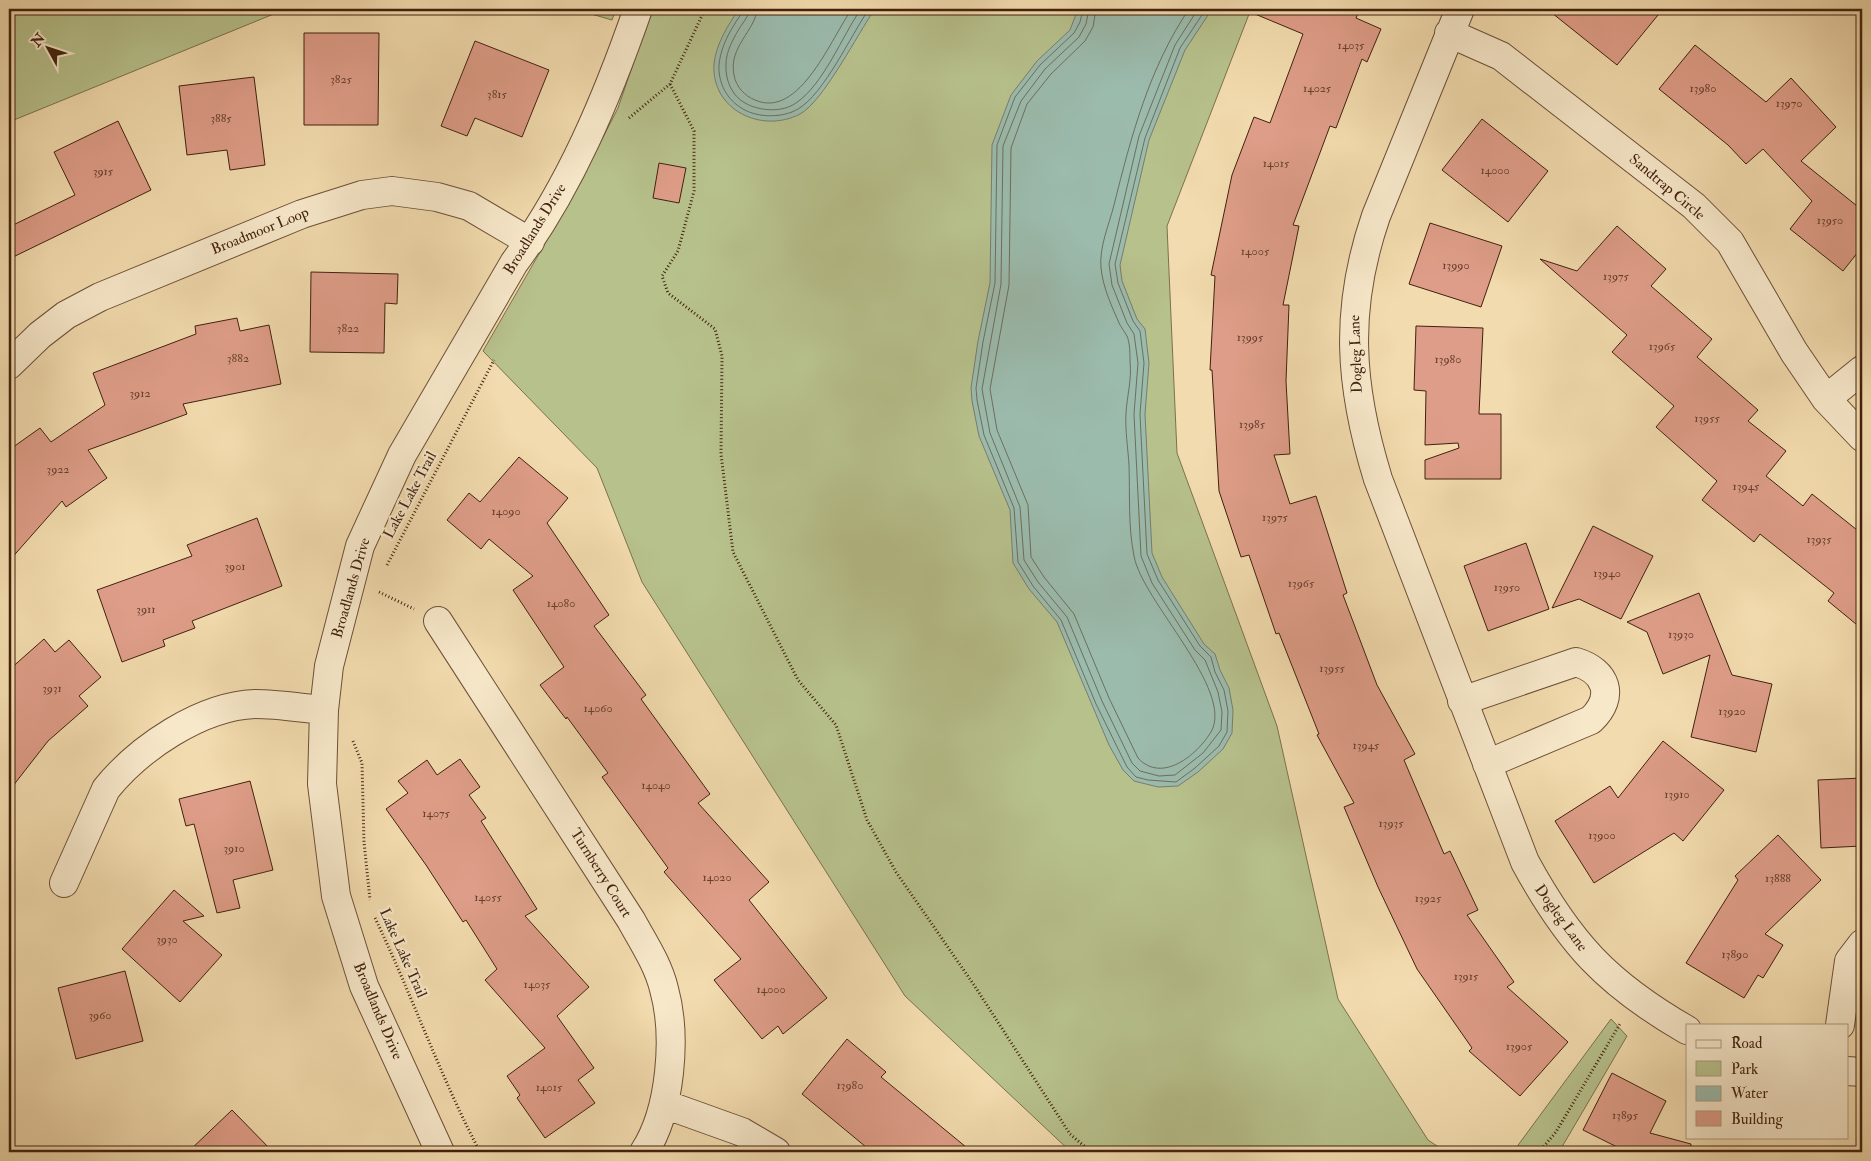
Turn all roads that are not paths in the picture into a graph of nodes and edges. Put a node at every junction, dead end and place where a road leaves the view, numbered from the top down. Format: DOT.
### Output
graph roads {
  1 [pos="638,9"];
  2 [pos="1455,21"];
  3 [pos="530,242"];
  4 [pos="9,365"];
  5 [pos="1862,370"];
  6 [pos="1826,399"];
  7 [pos="1862,437"];
  8 [pos="438,621"];
  9 [pos="1462,701"];
  10 [pos="324,710"];
  11 [pos="1487,764"];
  12 [pos="64,883"];
  13 [pos="1862,944"];
  14 [pos="1840,1024"];
  15 [pos="1686,1029"];
  16 [pos="1848,1070"];
  17 [pos="1862,1072"];
  18 [pos="664,1104"];
  19 [pos="440,1152"];
  20 [pos="644,1152"];
  21 [pos="776,1152"];
  1 -- 3 [label="street, Broadlands Drive"];
  2 -- 6 [label="street, Sandtrap Circle"];
  2 -- 9 [label="street, Dogleg Lane"];
  3 -- 4 [label="street, Broadmoor Loop"];
  3 -- 10 [label="street, Broadlands Drive"];
  5 -- 6 [label="street"];
  6 -- 7 [label="street, Sandtrap Circle"];
  8 -- 18 [label="street, Turnberry Court"];
  9 -- 11 [label="street, Dogleg Lane"];
  9 -- 11 [label="street"];
  10 -- 12 [label="street"];
  10 -- 19 [label="street, Broadlands Drive"];
  11 -- 15 [label="street, Dogleg Lane"];
  13 -- 14 [label="street"];
  16 -- 17 [label="street"];
  18 -- 20 [label="street, Turnberry Court"];
  18 -- 21 [label="street"];
}
